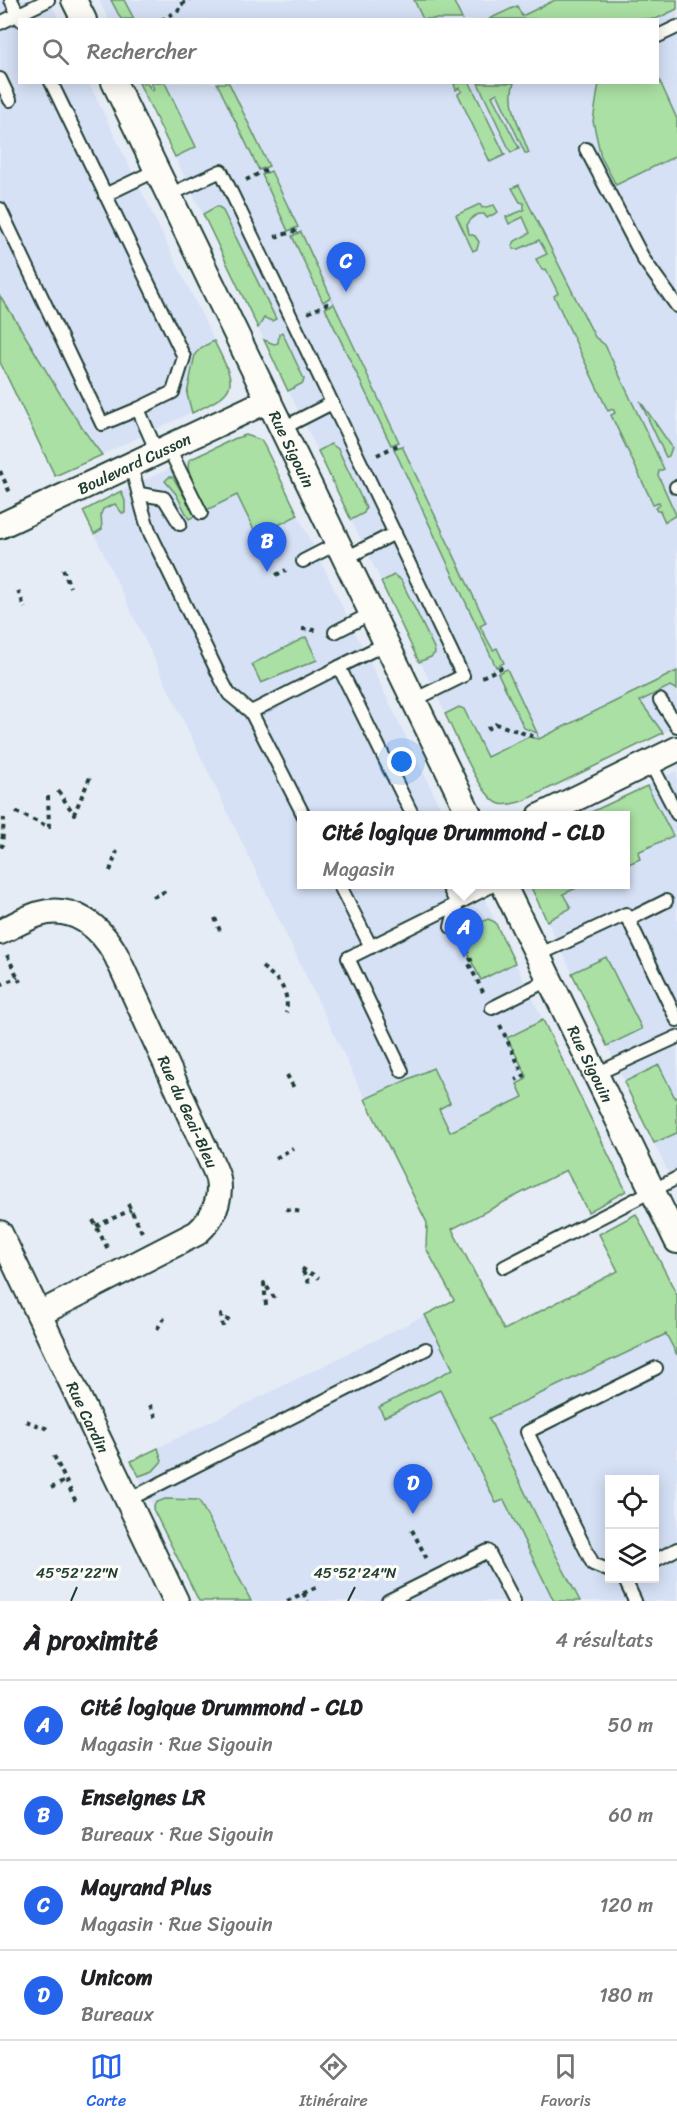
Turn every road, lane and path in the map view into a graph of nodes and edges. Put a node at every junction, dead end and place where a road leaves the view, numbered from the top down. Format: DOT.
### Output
graph roads {
  1 [pos="11,0"];
  2 [pos="48,0"];
  3 [pos="74,0"];
  4 [pos="190,0"];
  5 [pos="19,17"];
  6 [pos="83,18"];
  7 [pos="165,18"];
  8 [pos="0,23"];
  9 [pos="677,27"];
  10 [pos="659,35"];
  11 [pos="0,79"];
  12 [pos="52,84"];
  13 [pos="115,84"];
  14 [pos="10,100"];
  15 [pos="586,149"];
  16 [pos="270,168"];
  17 [pos="157,170"];
  18 [pos="261,173"];
  19 [pos="105,195"];
  20 [pos="169,195"];
  21 [pos="0,209"];
  22 [pos="299,230"];
  23 [pos="290,234"];
  24 [pos="333,301"];
  25 [pos="324,305"];
  26 [pos="677,306"];
  27 [pos="269,400"];
  28 [pos="332,403"];
  29 [pos="138,409"];
  30 [pos="283,428"];
  31 [pos="400,444"];
  32 [pos="392,447"];
  33 [pos="162,450"];
  34 [pos="130,465"];
  35 [pos="140,494"];
  36 [pos="201,513"];
  37 [pos="180,524"];
  38 [pos="0,526"];
  39 [pos="395,533"];
  40 [pos="342,551"];
  41 [pos="303,561"];
  42 [pos="63,568"];
  43 [pos="70,587"];
  44 [pos="18,591"];
  45 [pos="25,608"];
  46 [pos="372,613"];
  47 [pos="335,632"];
  48 [pos="387,643"];
  49 [pos="506,666"];
  50 [pos="339,667"];
  51 [pos="497,669"];
  52 [pos="414,700"];
  53 [pos="660,700"];
  54 [pos="251,712"];
  55 [pos="677,726"];
  56 [pos="487,729"];
  57 [pos="538,736"];
  58 [pos="677,749"];
  59 [pos="650,762"];
  60 [pos="91,775"];
  61 [pos="58,791"];
  62 [pos="48,796"];
  63 [pos="301,811"];
  64 [pos="410,811"];
  65 [pos="468,811"];
  66 [pos="550,811"];
  67 [pos="16,812"];
  68 [pos="677,814"];
  69 [pos="4,818"];
  70 [pos="0,845"];
  71 [pos="117,851"];
  72 [pos="110,871"];
  73 [pos="341,889"];
  74 [pos="449,889"];
  75 [pos="487,889"];
  76 [pos="505,889"];
  77 [pos="168,890"];
  78 [pos="153,897"];
  79 [pos="666,901"];
  80 [pos="457,904"];
  81 [pos="215,918"];
  82 [pos="628,920"];
  83 [pos="220,931"];
  84 [pos="453,931"];
  85 [pos="2,941"];
  86 [pos="371,947"];
  87 [pos="538,955"];
  88 [pos="262,967"];
  89 [pos="550,979"];
  90 [pos="478,982"];
  91 [pos="0,985"];
  92 [pos="492,1008"];
  93 [pos="286,1013"];
  94 [pos="677,1020"];
  95 [pos="677,1037"];
  96 [pos="506,1039"];
  97 [pos="402,1071"];
  98 [pos="596,1074"];
  99 [pos="287,1075"];
  100 [pos="516,1080"];
  101 [pos="294,1088"];
  102 [pos="292,1148"];
  103 [pos="276,1158"];
  104 [pos="677,1178"];
  105 [pos="652,1190"];
  106 [pos="128,1204"];
  107 [pos="286,1209"];
  108 [pos="131,1210"];
  109 [pos="301,1212"];
  110 [pos="93,1220"];
  111 [pos="96,1226"];
  112 [pos="0,1233"];
  113 [pos="677,1241"];
  114 [pos="154,1255"];
  115 [pos="504,1268"];
  116 [pos="120,1272"];
  117 [pos="319,1278"];
  118 [pos="309,1283"];
  119 [pos="276,1300"];
  120 [pos="266,1305"];
  121 [pos="39,1314"];
  122 [pos="165,1317"];
  123 [pos="232,1323"];
  124 [pos="223,1328"];
  125 [pos="157,1329"];
  126 [pos="426,1349"];
  127 [pos="657,1368"];
  128 [pos="150,1405"];
  129 [pos="156,1418"];
  130 [pos="26,1421"];
  131 [pos="48,1429"];
  132 [pos="54,1456"];
  133 [pos="65,1481"];
  134 [pos="51,1488"];
  135 [pos="128,1500"];
  136 [pos="77,1504"];
  137 [pos="412,1530"];
  138 [pos="677,1549"];
  139 [pos="659,1558"];
  140 [pos="605,1569"];
  141 [pos="437,1577"];
  142 [pos="626,1583"];
  143 [pos="319,1586"];
  144 [pos="289,1592"];
  145 [pos="303,1593"];
  146 [pos="170,1599"];
  147 [pos="290,1600"];
  148 [pos="308,1601"];
  149 [pos="388,1601"];
  150 [pos="514,1601"];
  151 [pos="635,1601"];
  1 -- 5 [label="lane"];
  2 -- 5 [label="lane"];
  3 -- 6 [label="street"];
  4 -- 7 [label="path"];
  5 -- 8 [label="lane"];
  9 -- 10 [label="lane"];
  11 -- 14 [label="lane"];
  12 -- 19 [label="lane"];
  13 -- 17 [label="street, Rue Sigouin"];
  15 -- 26 [label="lane"];
  16 -- 18 [label="path"];
  17 -- 19 [label="lane"];
  17 -- 20 [label="street, Rue Sigouin"];
  19 -- 29 [label="lane"];
  20 -- 27 [label="street, Rue Sigouin"];
  20 -- 28 [label="lane"];
  21 -- 29 [label="lane"];
  22 -- 23 [label="path"];
  24 -- 25 [label="path"];
  27 -- 30 [label="street, Rue Sigouin"];
  27 -- 33 [label="street, Boulevard Cusson"];
  28 -- 30 [label="lane"];
  28 -- 39 [label="lane"];
  29 -- 33 [label="lane"];
  30 -- 40 [label="street, Rue Sigouin"];
  31 -- 32 [label="path"];
  33 -- 34 [label="street, Boulevard Cusson"];
  33 -- 36 [label="lane"];
  34 -- 35 [label="lane"];
  34 -- 38 [label="street, Boulevard Cusson"];
  35 -- 37 [label="lane"];
  35 -- 54 [label="lane"];
  39 -- 40 [label="lane"];
  39 -- 52 [label="lane"];
  40 -- 41 [label="lane"];
  40 -- 46 [label="street, Rue Sigouin"];
  42 -- 43 [label="path"];
  44 -- 45 [label="path"];
  46 -- 47 [label="lane"];
  46 -- 48 [label="street, Rue Sigouin"];
  48 -- 50 [label="lane"];
  48 -- 52 [label="street, Rue Sigouin"];
  49 -- 51 [label="path"];
  50 -- 54 [label="lane"];
  50 -- 64 [label="lane"];
  52 -- 65 [label="street, Rue Sigouin"];
  53 -- 55 [label="lane"];
  54 -- 63 [label="lane"];
  56 -- 57 [label="path"];
  58 -- 59 [label="street"];
  59 -- 66 [label="street"];
  59 -- 68 [label="lane"];
  60 -- 61 [label="path"];
  62 -- 67 [label="path"];
  69 -- 70 [label="path"];
  71 -- 72 [label="path"];
  73 -- 86 [label="lane"];
  74 -- 80 [label="lane"];
  75 -- 80 [label="lane"];
  76 -- 87 [label="street, Rue Sigouin"];
  77 -- 78 [label="path"];
  79 -- 82 [label="lane"];
  80 -- 84 [label="lane"];
  80 -- 86 [label="lane"];
  81 -- 83 [label="path"];
  82 -- 87 [label="lane"];
  82 -- 94 [label="lane"];
  84 -- 90 [label="path"];
  85 -- 91 [label="path"];
  85 -- 114 [label="street, Rue du Geai-Bleu"];
  86 -- 97 [label="lane"];
  87 -- 89 [label="street, Rue Sigouin"];
  88 -- 93 [label="path"];
  89 -- 92 [label="lane"];
  89 -- 98 [label="street, Rue Sigouin"];
  95 -- 98 [label="lane"];
  96 -- 100 [label="path"];
  98 -- 105 [label="street, Rue Sigouin"];
  99 -- 101 [label="path"];
  102 -- 103 [label="path"];
  104 -- 105 [label="lane"];
  105 -- 113 [label="street, Rue Sigouin"];
  105 -- 115 [label="lane"];
  106 -- 108 [label="path"];
  107 -- 109 [label="path"];
  108 -- 111 [label="path"];
  108 -- 114 [label="path"];
  110 -- 111 [label="path"];
  111 -- 116 [label="path"];
  112 -- 121 [label="street, Rue Cardin"];
  114 -- 116 [label="street, Rue du Geai-Bleu"];
  116 -- 121 [label="street, Rue du Geai-Bleu"];
  117 -- 118 [label="path"];
  119 -- 120 [label="path"];
  121 -- 135 [label="street, Rue Cardin"];
  122 -- 125 [label="path"];
  123 -- 124 [label="path"];
  126 -- 135 [label="lane"];
  127 -- 140 [label="lane"];
  128 -- 129 [label="path"];
  130 -- 131 [label="path"];
  132 -- 133 [label="path"];
  133 -- 134 [label="path"];
  133 -- 136 [label="path"];
  135 -- 146 [label="street, Rue Cardin"];
  137 -- 141 [label="path"];
  138 -- 139 [label="lane"];
  141 -- 149 [label="lane"];
  141 -- 150 [label="lane"];
  142 -- 151 [label="lane"];
  143 -- 145 [label="path"];
  144 -- 147 [label="path"];
  145 -- 147 [label="path"];
  145 -- 148 [label="path"];
}
